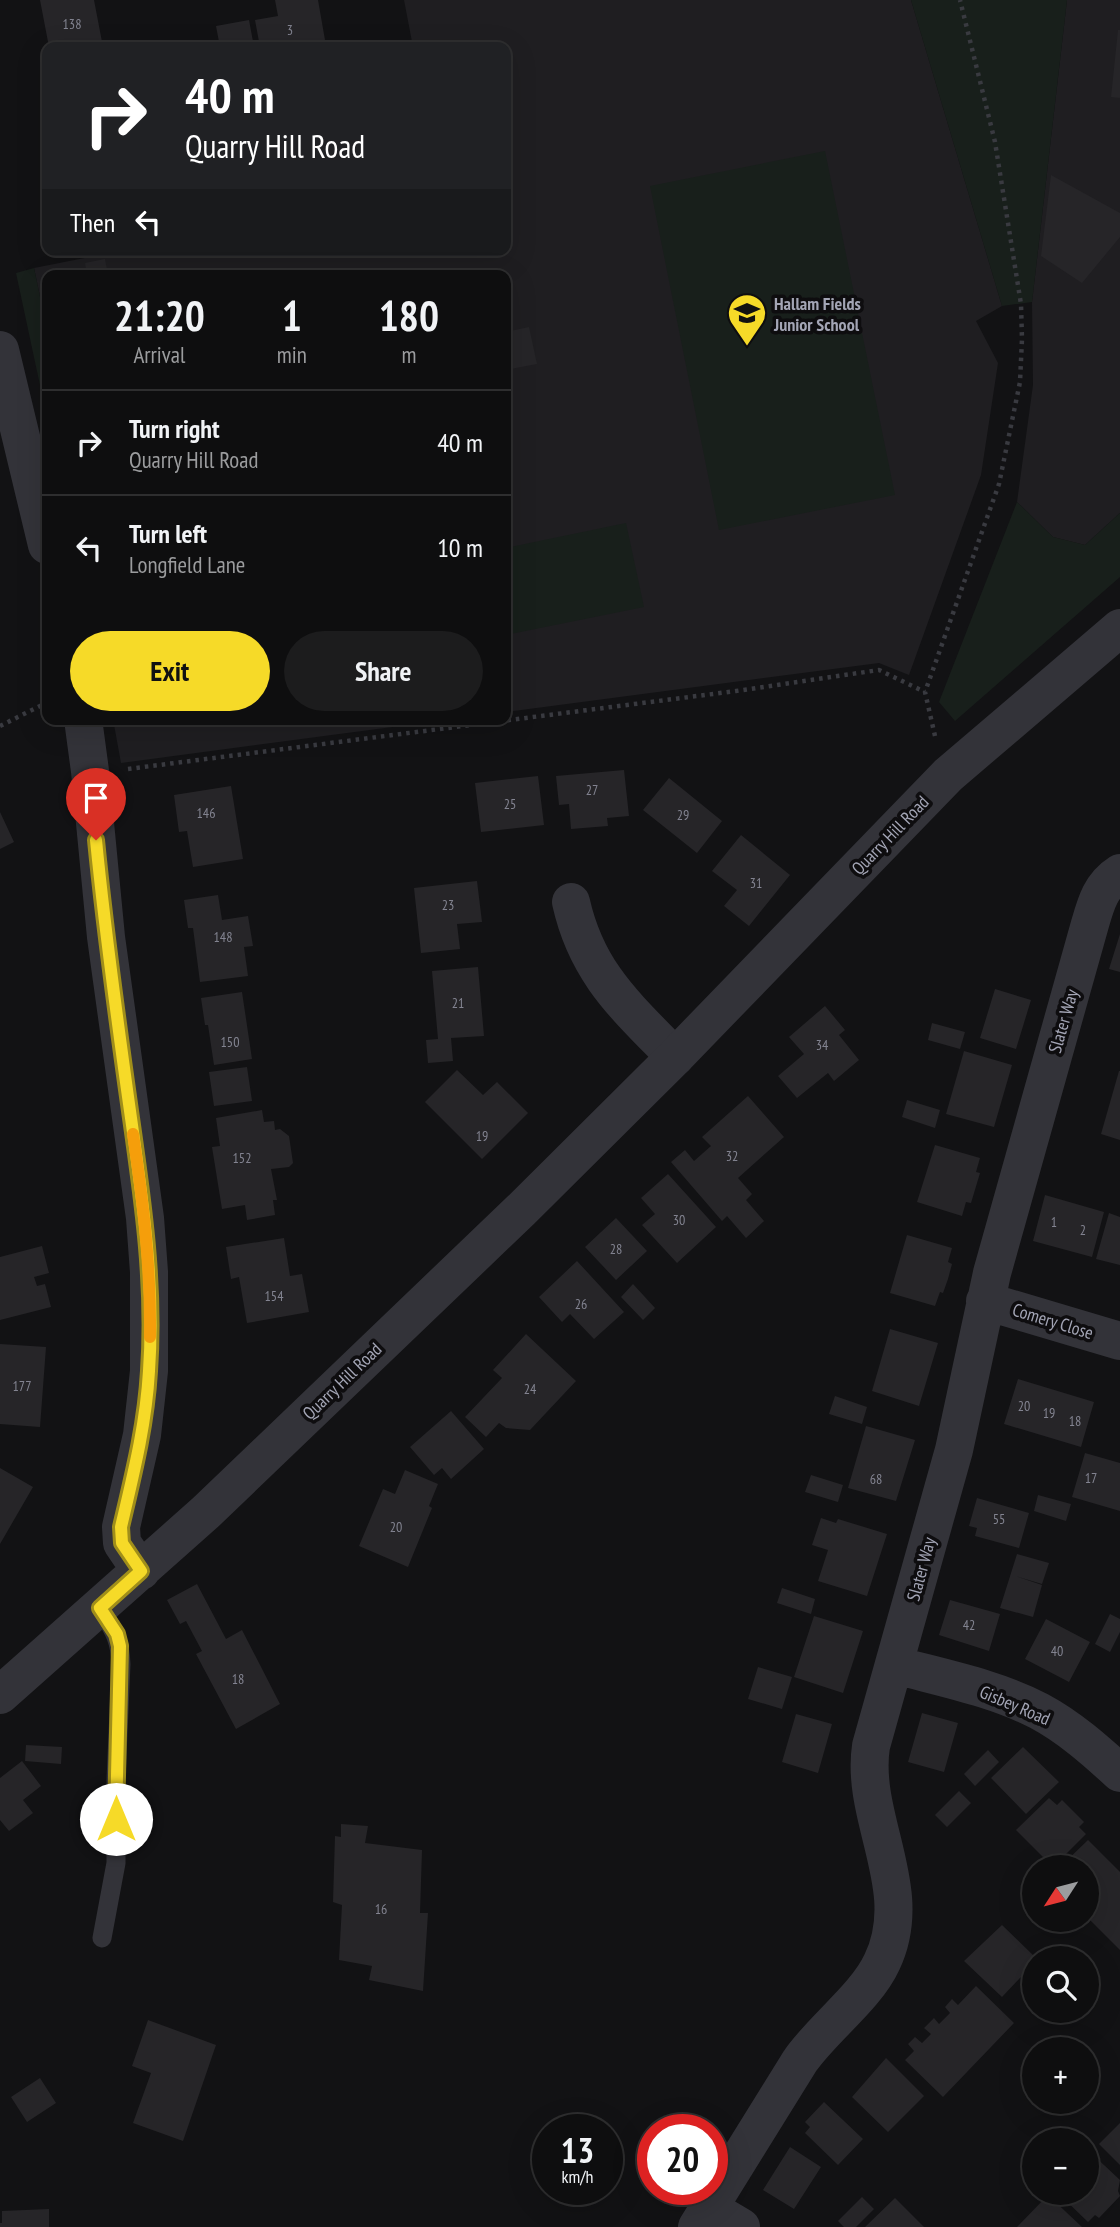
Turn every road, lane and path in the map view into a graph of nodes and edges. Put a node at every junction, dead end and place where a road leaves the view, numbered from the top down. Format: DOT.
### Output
graph roads {
  1 [pos="960,0"];
  2 [pos="0,350"];
  3 [pos="42,524"];
  4 [pos="1120,628"];
  5 [pos="925,692"];
  6 [pos="42,705"];
  7 [pos="511,720"];
  8 [pos="84,725"];
  9 [pos="472,725"];
  10 [pos="0,726"];
  11 [pos="935,743"];
  12 [pos="137,768"];
  13 [pos="1120,873"];
  14 [pos="571,902"];
  15 [pos="675,1057"];
  16 [pos="985,1301"];
  17 [pos="1120,1340"];
  18 [pos="141,1571"];
  19 [pos="100,1608"];
  20 [pos="895,1665"];
  21 [pos="0,1695"];
  22 [pos="1120,1773"];
  23 [pos="102,1938"];
  24 [pos="703,2217"];
  25 [pos="741,2227"];
  1 -- 5 [label="path"];
  2 -- 3 [label="street"];
  4 -- 15 [label="street, Quarry Hill Road"];
  5 -- 7 [label="path"];
  5 -- 11 [label="path"];
  6 -- 10 [label="path"];
  8 -- 18 [label="street"];
  9 -- 12 [label="path"];
  13 -- 16 [label="street, Slater Way"];
  14 -- 15 [label="street"];
  15 -- 18 [label="street, Quarry Hill Road"];
  16 -- 17 [label="street, Comery Close"];
  16 -- 20 [label="street, Slater Way"];
  18 -- 19 [label="street, Quarry Hill Road"];
  19 -- 21 [label="street, Quarry Hill Road"];
  19 -- 23 [label="lane"];
  20 -- 22 [label="street, Gisbey Road"];
  20 -- 24 [label="street, Slater Way"];
  24 -- 25 [label="street"];
}
